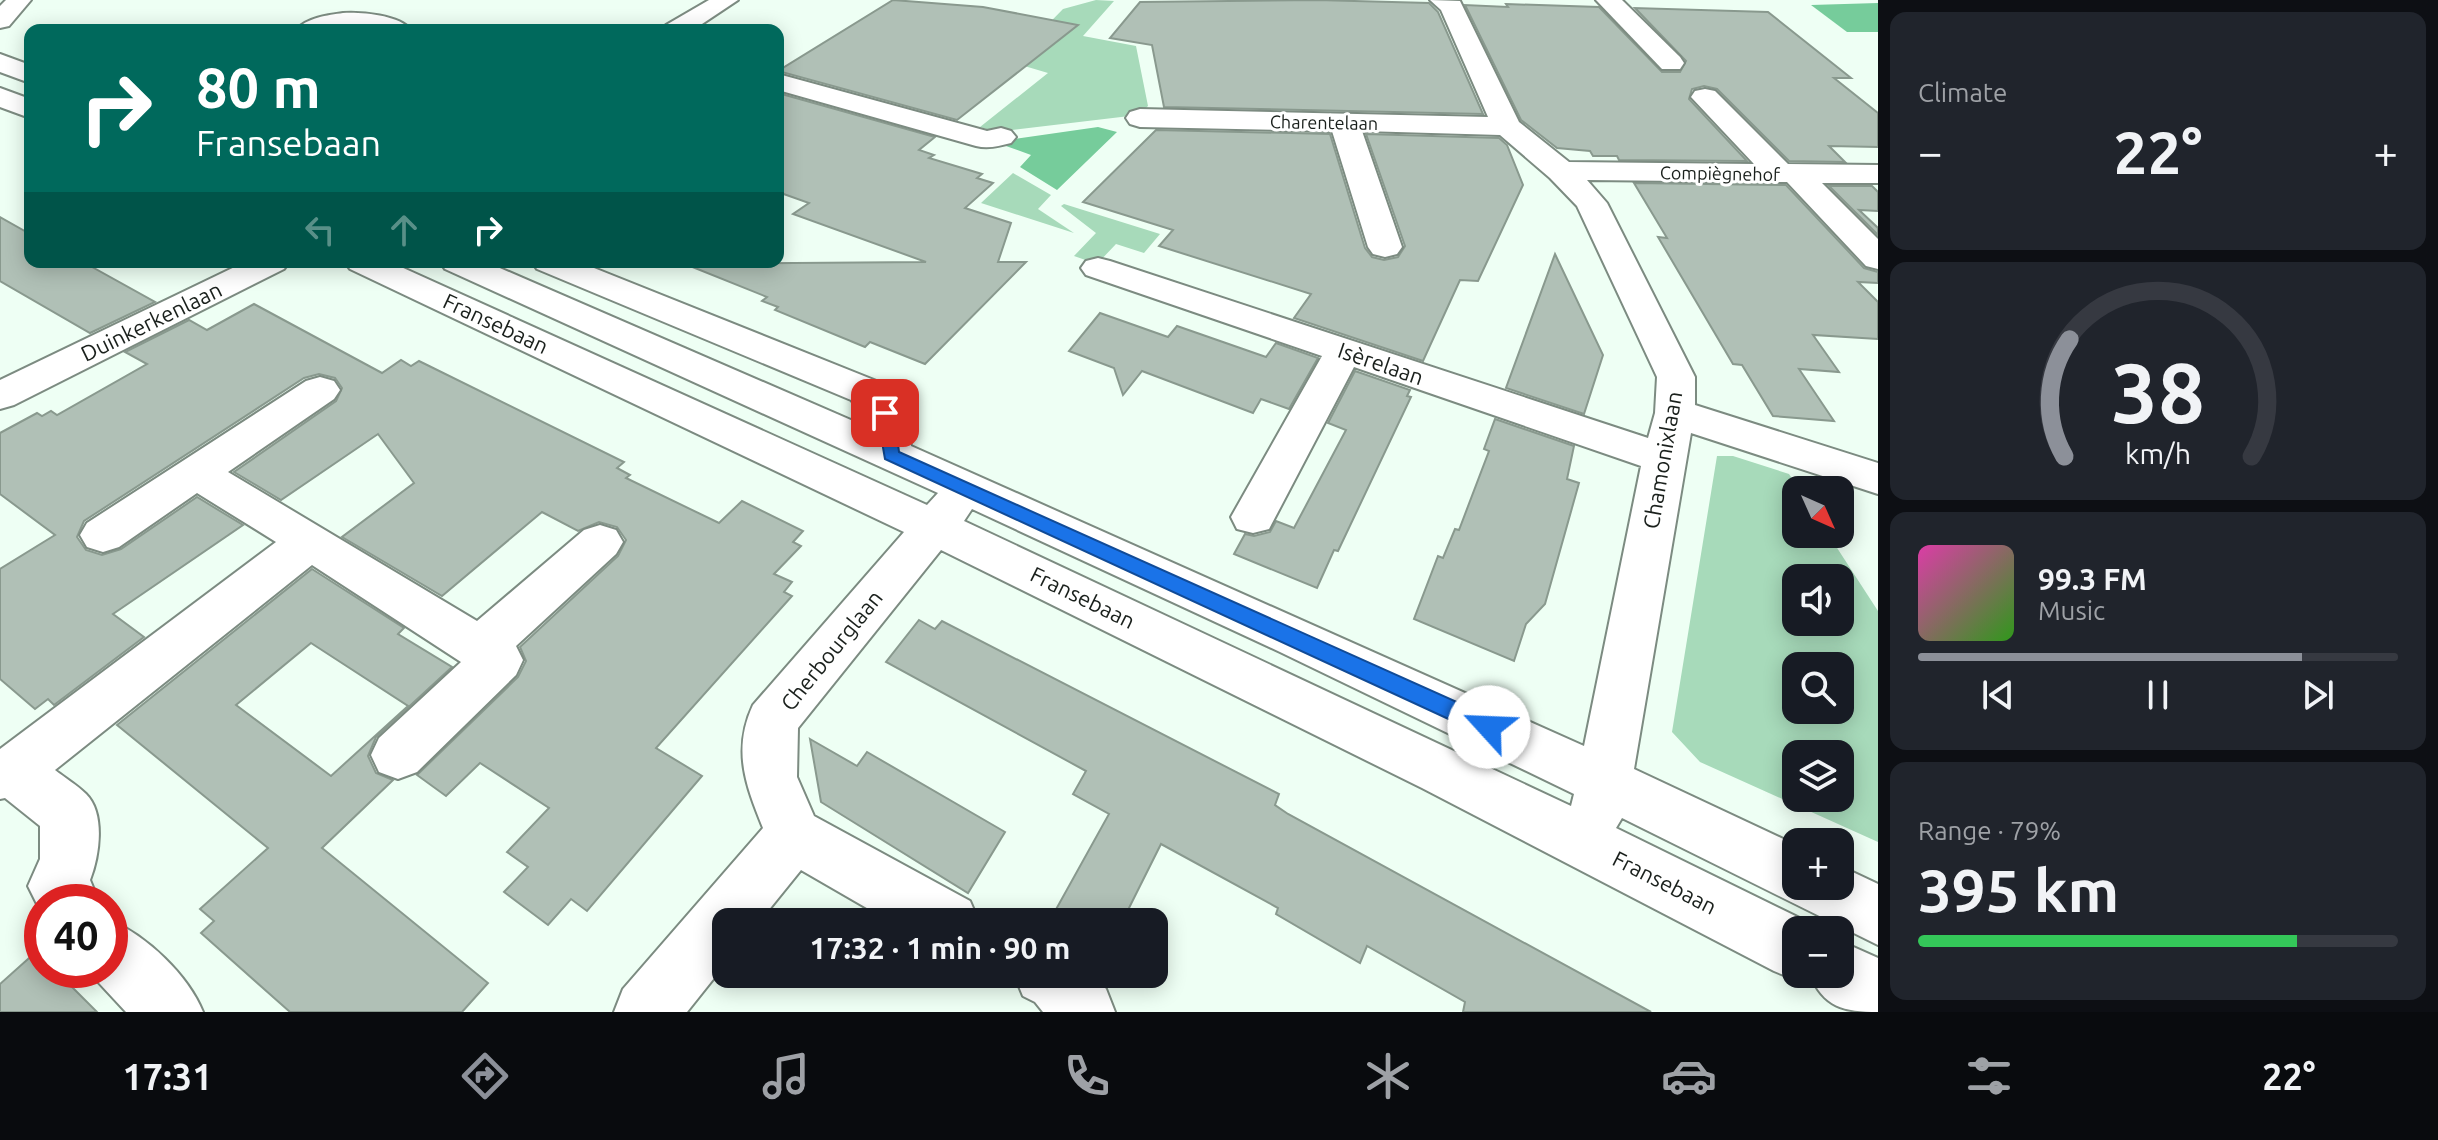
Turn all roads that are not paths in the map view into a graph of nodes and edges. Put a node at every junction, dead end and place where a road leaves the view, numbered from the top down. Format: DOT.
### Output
graph roads {
  1 [pos="19,0"];
  2 [pos="726,0"];
  3 [pos="1442,0"];
  4 [pos="1608,0"];
  5 [pos="0,21"];
  6 [pos="326,24"];
  7 [pos="380,24"];
  8 [pos="685,24"];
  9 [pos="0,62"];
  10 [pos="1671,63"];
  11 [pos="24,72"];
  12 [pos="784,84"];
  13 [pos="0,96"];
  14 [pos="1705,97"];
  15 [pos="24,107"];
  16 [pos="1140,118"];
  17 [pos="1344,122"];
  18 [pos="1507,126"];
  19 [pos="1001,137"];
  20 [pos="1561,171"];
  21 [pos="1788,173"];
  22 [pos="1878,174"];
  23 [pos="1385,247"];
  24 [pos="1878,259"];
  25 [pos="259,268"];
  26 [pos="375,268"];
  27 [pos="470,268"];
  28 [pos="564,268"];
  29 [pos="1098,268"];
  30 [pos="1344,350"];
  31 [pos="10,379"];
  32 [pos="320,390"];
  33 [pos="1675,413"];
  34 [pos="891,455"];
  35 [pos="1664,458"];
  36 [pos="197,473"];
  37 [pos="1878,479"];
  38 [pos="967,489"];
  39 [pos="1253,517"];
  40 [pos="934,525"];
  41 [pos="103,535"];
  42 [pos="310,541"];
  43 [pos="600,542"];
  44 [pos="481,647"];
  45 [pos="398,755"];
  46 [pos="6,773"];
  47 [pos="1603,779"];
  48 [pos="794,835"];
  49 [pos="1594,845"];
  50 [pos="1782,868"];
  51 [pos="59,884"];
  52 [pos="1847,900"];
  53 [pos="924,908"];
  54 [pos="1878,915"];
  55 [pos="1782,942"];
  56 [pos="128,969"];
  57 [pos="1854,979"];
  58 [pos="1064,988"];
  59 [pos="1878,992"];
  60 [pos="171,1012"];
  61 [pos="646,1012"];
  62 [pos="1083,1012"];
  1 -- 5 [label="street"];
  2 -- 8 [label="street"];
  3 -- 18 [label="street, Chamonixlaan"];
  4 -- 10 [label="street"];
  6 -- 7 [label="street"];
  9 -- 11 [label="street"];
  12 -- 19 [label="street"];
  13 -- 15 [label="street"];
  14 -- 21 [label="street"];
  16 -- 17 [label="street, Charentelaan"];
  17 -- 18 [label="street, Charentelaan"];
  17 -- 23 [label="street"];
  18 -- 20 [label="street, Chamonixlaan"];
  20 -- 21 [label="street, Compiègnehof"];
  20 -- 33 [label="street, Chamonixlaan"];
  21 -- 22 [label="street, Compiègnehof"];
  21 -- 24 [label="street"];
  25 -- 31 [label="street, Duinkerkenlaan"];
  26 -- 40 [label="street, Fransebaan"];
  27 -- 34 [label="street, Fransebaan"];
  28 -- 34 [label="street"];
  29 -- 30 [label="street, Isèrelaan"];
  30 -- 35 [label="street, Isèrelaan"];
  30 -- 39 [label="street"];
  32 -- 36 [label="street"];
  33 -- 35 [label="street, Chamonixlaan"];
  33 -- 37 [label="street"];
  34 -- 38 [label="street, Fransebaan"];
  35 -- 47 [label="street, Chamonixlaan"];
  36 -- 41 [label="street"];
  36 -- 42 [label="street"];
  38 -- 40 [label="street, Cherbourglaan"];
  38 -- 47 [label="street, Fransebaan"];
  40 -- 48 [label="street, Cherbourglaan"];
  40 -- 49 [label="street, Fransebaan"];
  42 -- 44 [label="street"];
  42 -- 46 [label="street"];
  43 -- 44 [label="street"];
  44 -- 45 [label="street"];
  46 -- 51 [label="street"];
  47 -- 49 [label="street, Chamonixlaan"];
  47 -- 50 [label="street, Fransebaan"];
  48 -- 53 [label="street"];
  48 -- 61 [label="street"];
  49 -- 55 [label="street, Fransebaan"];
  52 -- 54 [label="street"];
  56 -- 60 [label="street"];
  57 -- 59 [label="street"];
  58 -- 62 [label="street"];
}
